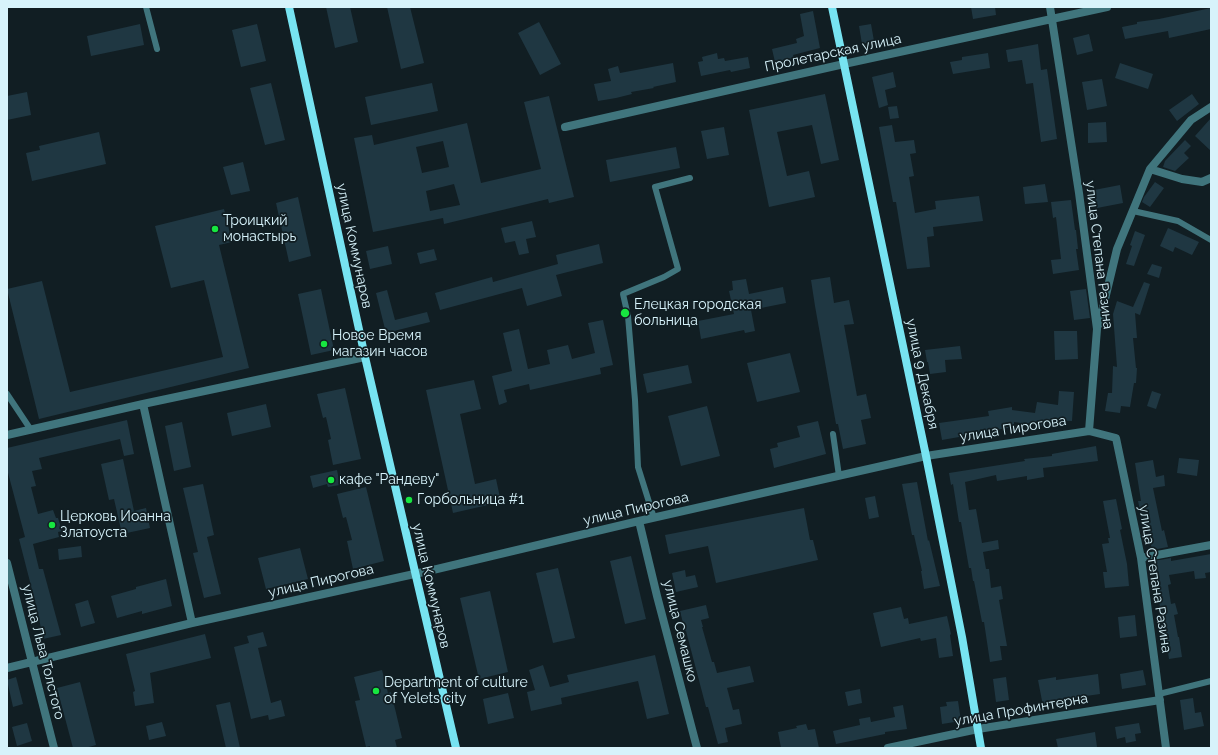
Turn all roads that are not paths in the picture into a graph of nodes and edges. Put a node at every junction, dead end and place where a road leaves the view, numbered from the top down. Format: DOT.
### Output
graph roads {
  1 [pos="146,7"];
  2 [pos="289,7"];
  3 [pos="832,7"];
  4 [pos="1050,7"];
  5 [pos="1107,7"];
  6 [pos="1052,19"];
  7 [pos="157,49"];
  8 [pos="844,64"];
  9 [pos="1211,107"];
  10 [pos="565,127"];
  11 [pos="1150,169"];
  12 [pos="690,178"];
  13 [pos="1211,178"];
  14 [pos="1133,211"];
  15 [pos="1211,240"];
  16 [pos="1097,329"];
  17 [pos="365,357"];
  18 [pos="7,394"];
  19 [pos="143,404"];
  20 [pos="31,430"];
  21 [pos="1089,430"];
  22 [pos="833,434"];
  23 [pos="7,435"];
  24 [pos="926,456"];
  25 [pos="839,476"];
  26 [pos="654,518"];
  27 [pos="639,521"];
  28 [pos="1211,545"];
  29 [pos="1141,558"];
  30 [pos="7,563"];
  31 [pos="415,574"];
  32 [pos="192,623"];
  33 [pos="32,662"];
  34 [pos="7,668"];
  35 [pos="1211,680"];
  36 [pos="1159,697"];
  37 [pos="978,729"];
  38 [pos="54,748"];
  39 [pos="456,748"];
  40 [pos="696,748"];
  41 [pos="888,748"];
  42 [pos="981,748"];
  43 [pos="1166,748"];
  1 -- 7 [label="lane"];
  2 -- 17 [label="main road, улица Коммунаров"];
  3 -- 8 [label="main road, улица 9 Декабря"];
  4 -- 6 [label="street, улица Степана Разина"];
  5 -- 6 [label="street, Пролетарская улица"];
  6 -- 8 [label="street, Пролетарская улица"];
  6 -- 16 [label="street, улица Степана Разина"];
  8 -- 10 [label="street, Пролетарская улица"];
  8 -- 24 [label="main road, улица 9 Декабря"];
  9 -- 11 [label="street"];
  11 -- 13 [label="street"];
  11 -- 14 [label="street"];
  12 -- 26 [label="lane"];
  14 -- 15 [label="lane"];
  14 -- 16 [label="street"];
  16 -- 21 [label="street, улица Степана Разина"];
  17 -- 19 [label="street"];
  17 -- 31 [label="main road, улица Коммунаров"];
  18 -- 20 [label="lane"];
  19 -- 20 [label="street"];
  19 -- 32 [label="street"];
  20 -- 23 [label="street"];
  21 -- 24 [label="street, улица Пирогова"];
  21 -- 29 [label="street, улица Степана Разина"];
  22 -- 25 [label="lane"];
  24 -- 25 [label="street, улица Пирогова"];
  24 -- 37 [label="main road, улица 9 Декабря"];
  25 -- 26 [label="street, улица Пирогова"];
  26 -- 27 [label="street, улица Пирогова"];
  27 -- 31 [label="street, улица Пирогова"];
  27 -- 40 [label="street, улица Семашко"];
  28 -- 29 [label="street"];
  29 -- 36 [label="street, улица Степана Разина"];
  30 -- 33 [label="street, улица Льва Толстого"];
  31 -- 32 [label="street, улица Пирогова"];
  31 -- 39 [label="main road, улица Коммунаров"];
  32 -- 33 [label="street, улица Пирогова"];
  33 -- 34 [label="street, улица Пирогова"];
  33 -- 38 [label="street, улица Льва Толстого"];
  35 -- 36 [label="lane"];
  36 -- 37 [label="street, улица Профинтерна"];
  36 -- 43 [label="street, улица Степана Разина"];
  37 -- 41 [label="street, улица Профинтерна"];
  37 -- 42 [label="main road, улица 9 Декабря"];
}
